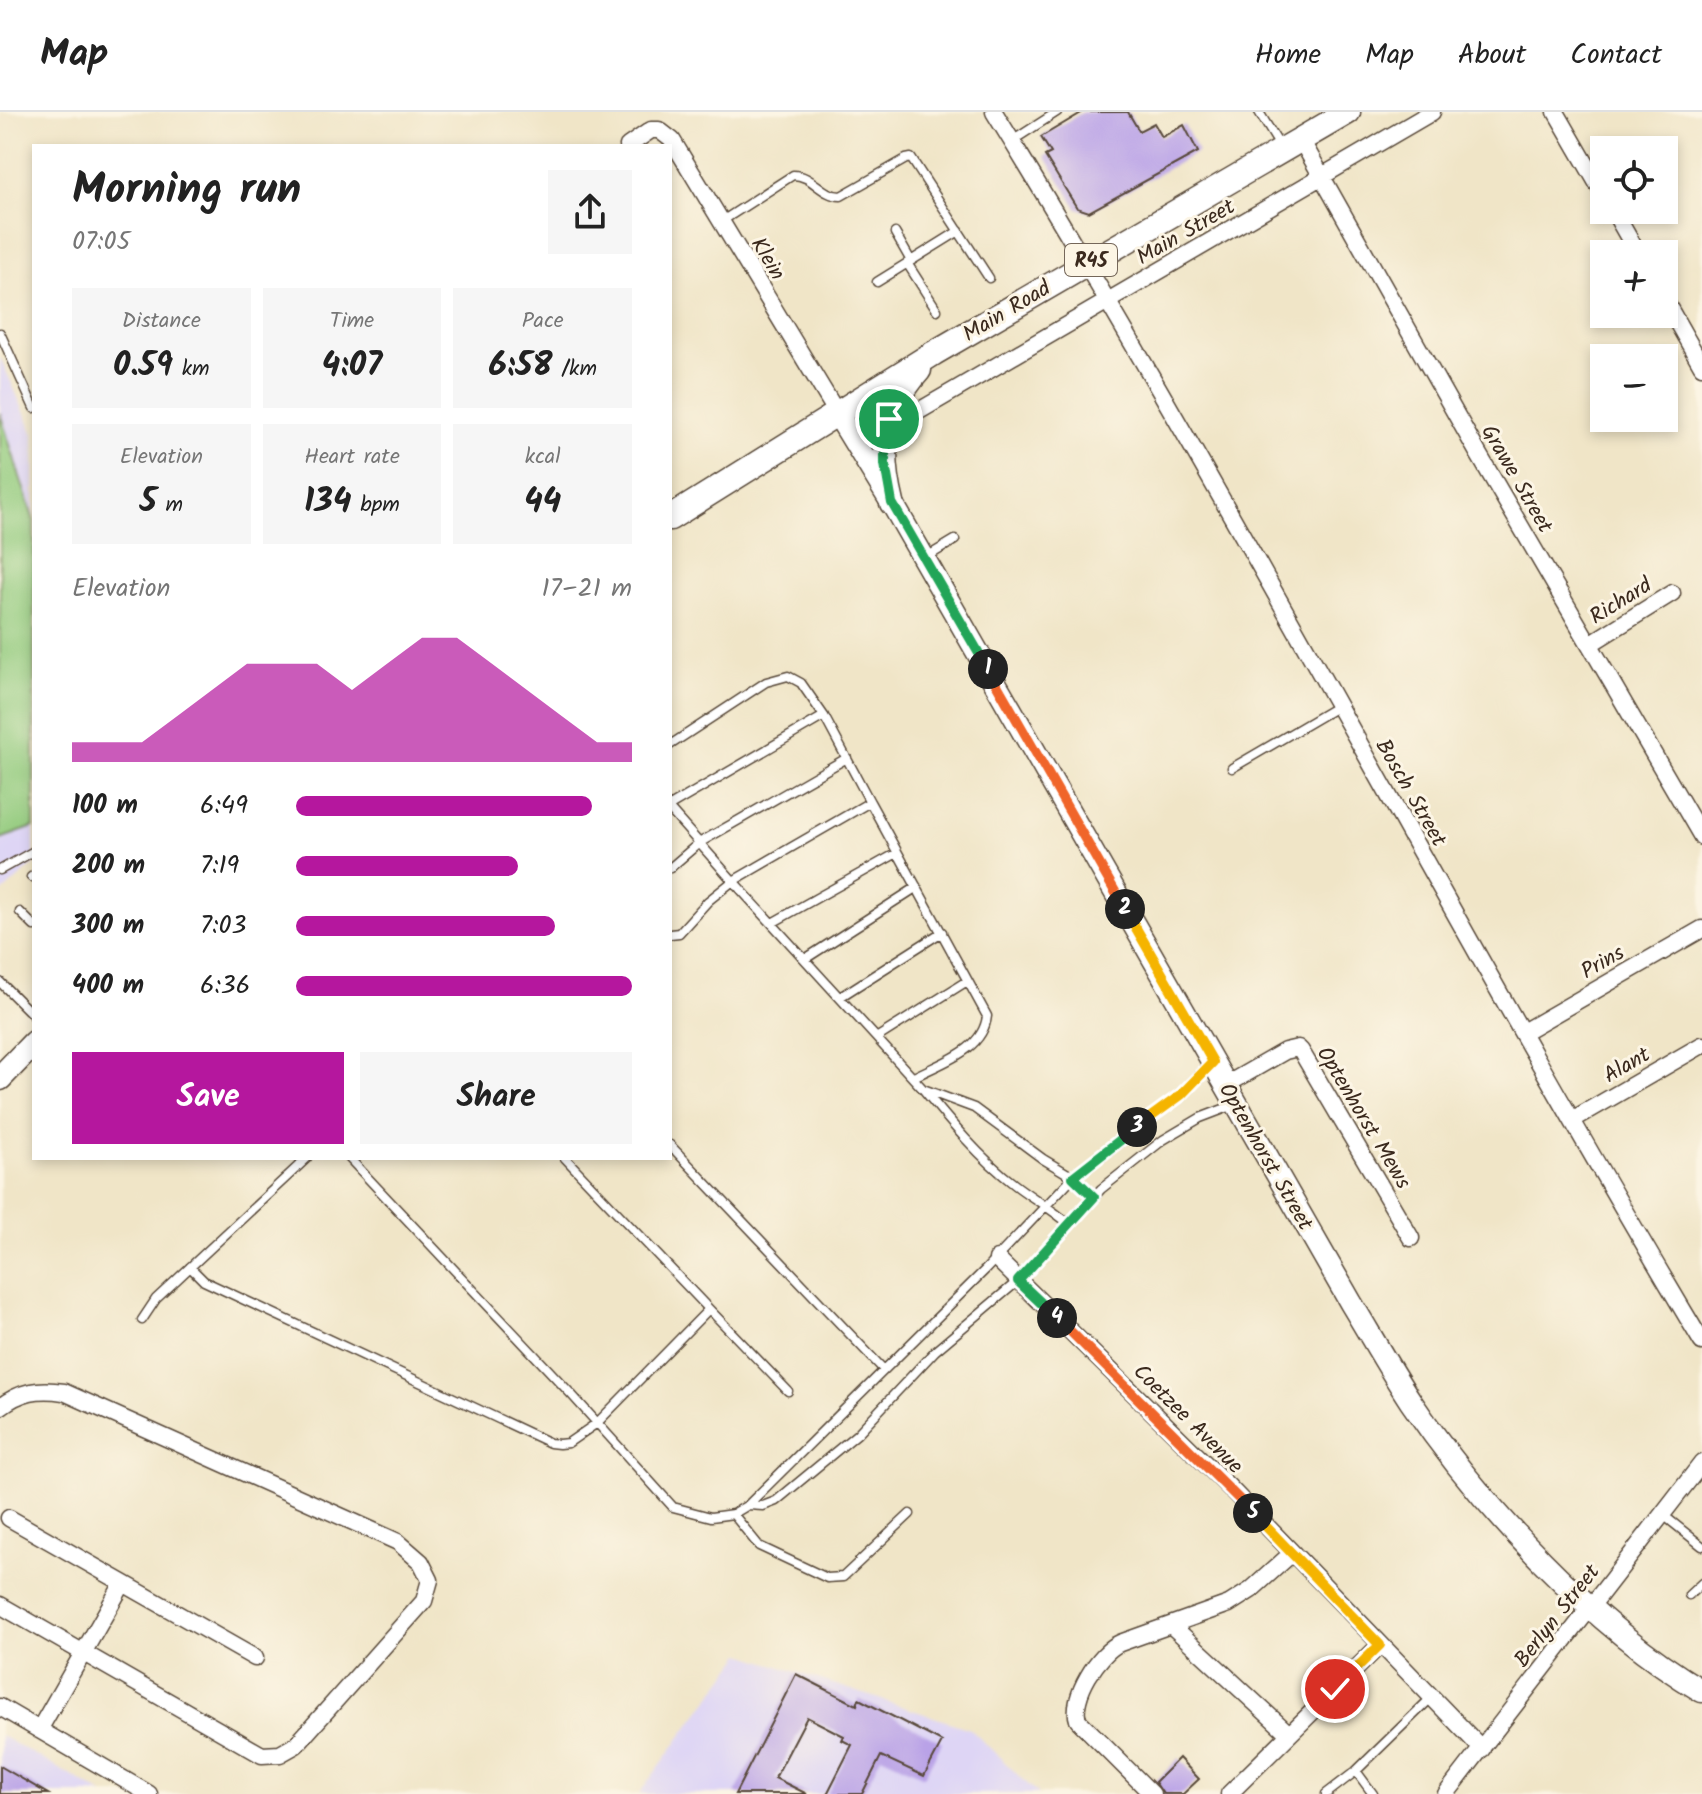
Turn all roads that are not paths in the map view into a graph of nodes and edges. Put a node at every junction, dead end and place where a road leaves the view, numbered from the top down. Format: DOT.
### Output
graph roads {
  1 [pos="994,112"];
  2 [pos="1057,112"];
  3 [pos="1259,112"];
  4 [pos="1348,112"];
  5 [pos="1432,112"];
  6 [pos="1556,112"];
  7 [pos="1012,141"];
  8 [pos="631,144"];
  9 [pos="1291,144"];
  10 [pos="1590,171"];
  11 [pos="1322,176"];
  12 [pos="721,221"];
  13 [pos="959,231"];
  14 [pos="895,233"];
  15 [pos="909,262"];
  16 [pos="1087,262"];
  17 [pos="989,278"];
  18 [pos="877,282"];
  19 [pos="1109,301"];
  20 [pos="937,310"];
  21 [pos="1678,324"];
  22 [pos="0,333"];
  23 [pos="934,353"];
  24 [pos="1702,366"];
  25 [pos="32,404"];
  26 [pos="919,411"];
  27 [pos="837,413"];
  28 [pos="892,503"];
  29 [pos="672,517"];
  30 [pos="955,540"];
  31 [pos="924,558"];
  32 [pos="1672,593"];
  33 [pos="1590,644"];
  34 [pos="1338,706"];
  35 [pos="824,716"];
  36 [pos="672,744"];
  37 [pos="847,758"];
  38 [pos="1232,768"];
  39 [pos="870,802"];
  40 [pos="672,807"];
  41 [pos="672,810"];
  42 [pos="1702,837"];
  43 [pos="699,843"];
  44 [pos="32,852"];
  45 [pos="897,853"];
  46 [pos="672,866"];
  47 [pos="0,870"];
  48 [pos="733,881"];
  49 [pos="917,887"];
  50 [pos="20,912"];
  51 [pos="772,923"];
  52 [pos="32,924"];
  53 [pos="1702,929"];
  54 [pos="942,932"];
  55 [pos="672,934"];
  56 [pos="805,959"];
  57 [pos="967,981"];
  58 [pos="0,982"];
  59 [pos="840,997"];
  60 [pos="32,1014"];
  61 [pos="1523,1032"];
  62 [pos="878,1037"];
  63 [pos="32,1045"];
  64 [pos="1702,1045"];
  65 [pos="1213,1062"];
  66 [pos="914,1077"];
  67 [pos="0,1078"];
  68 [pos="923,1089"];
  69 [pos="1232,1095"];
  70 [pos="1572,1120"];
  71 [pos="672,1147"];
  72 [pos="305,1160"];
  73 [pos="351,1160"];
  74 [pos="567,1160"];
  75 [pos="1073,1177"];
  76 [pos="1094,1197"];
  77 [pos="1047,1205"];
  78 [pos="1069,1224"];
  79 [pos="1411,1238"];
  80 [pos="997,1259"];
  81 [pos="190,1267"];
  82 [pos="1018,1281"];
  83 [pos="709,1309"];
  84 [pos="142,1320"];
  85 [pos="1702,1342"];
  86 [pos="884,1370"];
  87 [pos="788,1391"];
  88 [pos="0,1407"];
  89 [pos="597,1423"];
  90 [pos="1702,1463"];
  91 [pos="748,1505"];
  92 [pos="733,1514"];
  93 [pos="910,1514"];
  94 [pos="1662,1514"];
  95 [pos="9,1518"];
  96 [pos="1702,1546"];
  97 [pos="1291,1554"];
  98 [pos="123,1583"];
  99 [pos="1702,1583"];
  100 [pos="1689,1595"];
  101 [pos="0,1605"];
  102 [pos="1590,1606"];
  103 [pos="1171,1625"];
  104 [pos="1380,1645"];
  105 [pos="83,1654"];
  106 [pos="255,1658"];
  107 [pos="1675,1675"];
  108 [pos="1702,1691"];
  109 [pos="1431,1698"];
  110 [pos="1702,1704"];
  111 [pos="0,1707"];
  112 [pos="39,1730"];
  113 [pos="1289,1734"];
  114 [pos="1482,1749"];
  115 [pos="1356,1771"];
  116 [pos="149,1794"];
  117 [pos="1152,1794"];
  118 [pos="1229,1794"];
  119 [pos="1326,1794"];
  120 [pos="1373,1794"];
  121 [pos="1446,1794"];
  1 -- 7 [label="street, Bosch Street"];
  2 -- 7 [label="lane"];
  3 -- 9 [label="lane"];
  4 -- 9 [label="main road, Main Road / R45"];
  5 -- 11 [label="street, Main Street"];
  6 -- 10 [label="street"];
  7 -- 16 [label="street, Bosch Street"];
  8 -- 12 [label="street, Klein"];
  9 -- 11 [label="street, Grawe Street"];
  9 -- 16 [label="main road, Main Road / R45"];
  11 -- 19 [label="street, Main Street"];
  11 -- 33 [label="street, Grawe Street"];
  12 -- 13 [label="lane"];
  12 -- 27 [label="street, Klein"];
  13 -- 15 [label="lane"];
  13 -- 17 [label="lane"];
  14 -- 15 [label="lane"];
  15 -- 18 [label="lane"];
  15 -- 20 [label="lane"];
  16 -- 19 [label="street, Bosch Street"];
  16 -- 23 [label="main road, Main Road / R45"];
  19 -- 26 [label="street, Main Street"];
  19 -- 34 [label="street, Bosch Street"];
  21 -- 24 [label="street"];
  22 -- 25 [label="lane"];
  23 -- 27 [label="main road, Main Road / R45"];
  23 -- 28 [label="main road"];
  27 -- 28 [label="main road, Optenhorst Street"];
  27 -- 29 [label="main road, Main Road / R45"];
  28 -- 31 [label="main road, Optenhorst Street"];
  30 -- 31 [label="lane"];
  31 -- 65 [label="main road, Optenhorst Street"];
  32 -- 33 [label="street, Richard"];
  33 -- 42 [label="street, Grawe Street"];
  34 -- 38 [label="lane"];
  34 -- 61 [label="street, Bosch Street"];
  35 -- 36 [label="lane"];
  35 -- 37 [label="lane"];
  35 -- 40 [label="lane"];
  37 -- 39 [label="lane"];
  37 -- 43 [label="lane"];
  39 -- 45 [label="lane"];
  39 -- 48 [label="lane"];
  41 -- 43 [label="lane"];
  43 -- 46 [label="lane"];
  43 -- 48 [label="lane"];
  44 -- 47 [label="lane"];
  45 -- 49 [label="lane"];
  45 -- 51 [label="lane"];
  48 -- 51 [label="lane"];
  48 -- 55 [label="lane"];
  49 -- 54 [label="lane"];
  49 -- 56 [label="lane"];
  50 -- 52 [label="lane"];
  51 -- 56 [label="lane"];
  53 -- 61 [label="street, Prins"];
  54 -- 57 [label="lane"];
  54 -- 59 [label="lane"];
  56 -- 59 [label="lane"];
  57 -- 62 [label="lane"];
  57 -- 66 [label="lane"];
  58 -- 60 [label="lane"];
  59 -- 62 [label="lane"];
  61 -- 70 [label="street, Bosch Street"];
  62 -- 66 [label="lane"];
  63 -- 67 [label="main road"];
  64 -- 70 [label="street, Alant"];
  65 -- 69 [label="main road, Optenhorst Street"];
  65 -- 75 [label="lane"];
  66 -- 68 [label="lane"];
  68 -- 75 [label="lane"];
  68 -- 77 [label="lane"];
  69 -- 76 [label="lane"];
  69 -- 79 [label="street, Optenhorst Mews"];
  69 -- 102 [label="main road, Optenhorst Street"];
  70 -- 85 [label="street, Bosch Street"];
  71 -- 86 [label="lane"];
  72 -- 81 [label="lane"];
  73 -- 89 [label="lane"];
  74 -- 83 [label="lane"];
  75 -- 76 [label="lane"];
  75 -- 77 [label="lane"];
  76 -- 78 [label="lane"];
  77 -- 78 [label="lane"];
  77 -- 80 [label="lane"];
  78 -- 82 [label="lane"];
  80 -- 82 [label="street, Coetzee Avenue"];
  80 -- 86 [label="lane"];
  81 -- 84 [label="lane"];
  81 -- 89 [label="lane"];
  82 -- 91 [label="lane"];
  82 -- 97 [label="street, Coetzee Avenue"];
  83 -- 87 [label="lane"];
  83 -- 89 [label="lane"];
  86 -- 91 [label="lane"];
  88 -- 105 [label="street"];
  89 -- 92 [label="lane"];
  90 -- 94 [label="street, Berlyn Street"];
  91 -- 92 [label="lane"];
  92 -- 93 [label="lane"];
  94 -- 96 [label="lane"];
  94 -- 102 [label="street, Berlyn Street"];
  95 -- 98 [label="street"];
  97 -- 103 [label="street"];
  97 -- 104 [label="street, Coetzee Avenue"];
  98 -- 105 [label="street"];
  98 -- 106 [label="street"];
  99 -- 100 [label="lane"];
  101 -- 105 [label="street"];
  102 -- 107 [label="main road, Optenhorst Street"];
  102 -- 114 [label="street, Berlyn Street"];
  103 -- 113 [label="street"];
  103 -- 117 [label="street"];
  104 -- 109 [label="street, Coetzee Avenue"];
  104 -- 113 [label="street"];
  105 -- 112 [label="street"];
  107 -- 108 [label="main road, Optenhorst Street"];
  107 -- 110 [label="main road, Optenhorst Street"];
  109 -- 114 [label="street, Coetzee Avenue"];
  109 -- 115 [label="lane"];
  111 -- 112 [label="street"];
  112 -- 116 [label="street"];
  113 -- 118 [label="street"];
  114 -- 121 [label="street, Berlyn Street"];
  115 -- 119 [label="lane"];
  115 -- 120 [label="lane"];
}
